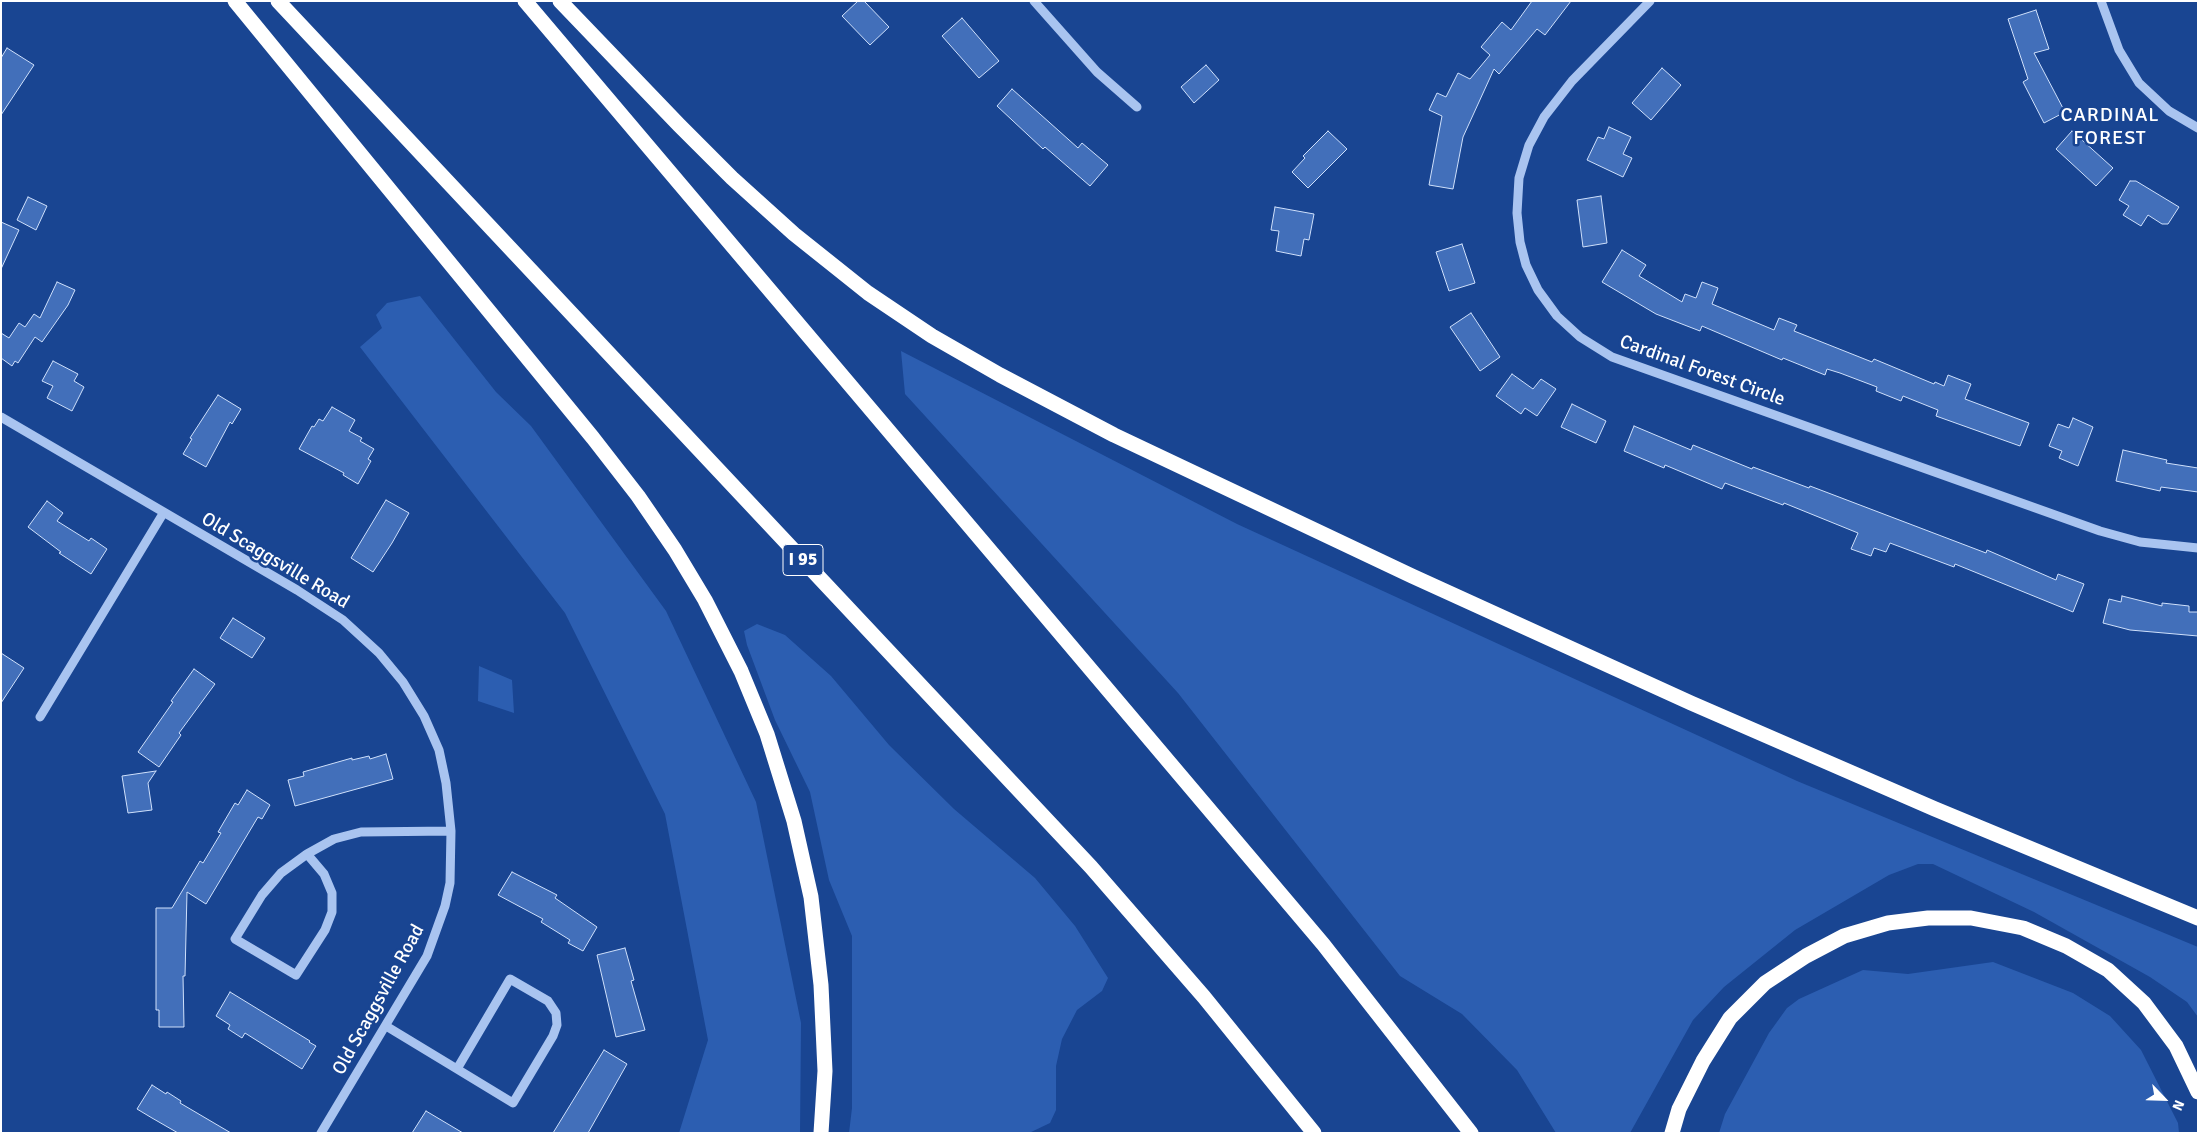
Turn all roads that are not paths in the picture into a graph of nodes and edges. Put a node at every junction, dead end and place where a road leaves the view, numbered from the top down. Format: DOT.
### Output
graph roads {
  1 [pos="235,1"];
  2 [pos="278,1"];
  3 [pos="525,1"];
  4 [pos="560,1"];
  5 [pos="1034,1"];
  6 [pos="1650,1"];
  7 [pos="2102,1"];
  8 [pos="1137,107"];
  9 [pos="2198,128"];
  10 [pos="1,417"];
  11 [pos="164,512"];
  12 [pos="2198,548"];
  13 [pos="40,718"];
  14 [pos="451,831"];
  15 [pos="307,854"];
  16 [pos="2198,918"];
  17 [pos="386,1026"];
  18 [pos="457,1069"];
  19 [pos="2198,1092"];
  20 [pos="321,1133"];
  21 [pos="821,1133"];
  22 [pos="1314,1133"];
  23 [pos="1470,1133"];
  24 [pos="1672,1133"];
  1 -- 21 [label="highway"];
  2 -- 22 [label="highway, I 95"];
  3 -- 23 [label="highway"];
  4 -- 16 [label="highway"];
  5 -- 8 [label="street"];
  6 -- 12 [label="street, Cardinal Forest Circle"];
  7 -- 9 [label="street"];
  10 -- 11 [label="street, Old Scaggsville Road"];
  11 -- 13 [label="street"];
  11 -- 14 [label="street, Old Scaggsville Road"];
  14 -- 15 [label="street"];
  14 -- 17 [label="street, Old Scaggsville Road"];
  15 -- 15 [label="street"];
  17 -- 18 [label="street"];
  17 -- 20 [label="street, Old Scaggsville Road"];
  18 -- 18 [label="street"];
  19 -- 24 [label="highway"];
}
